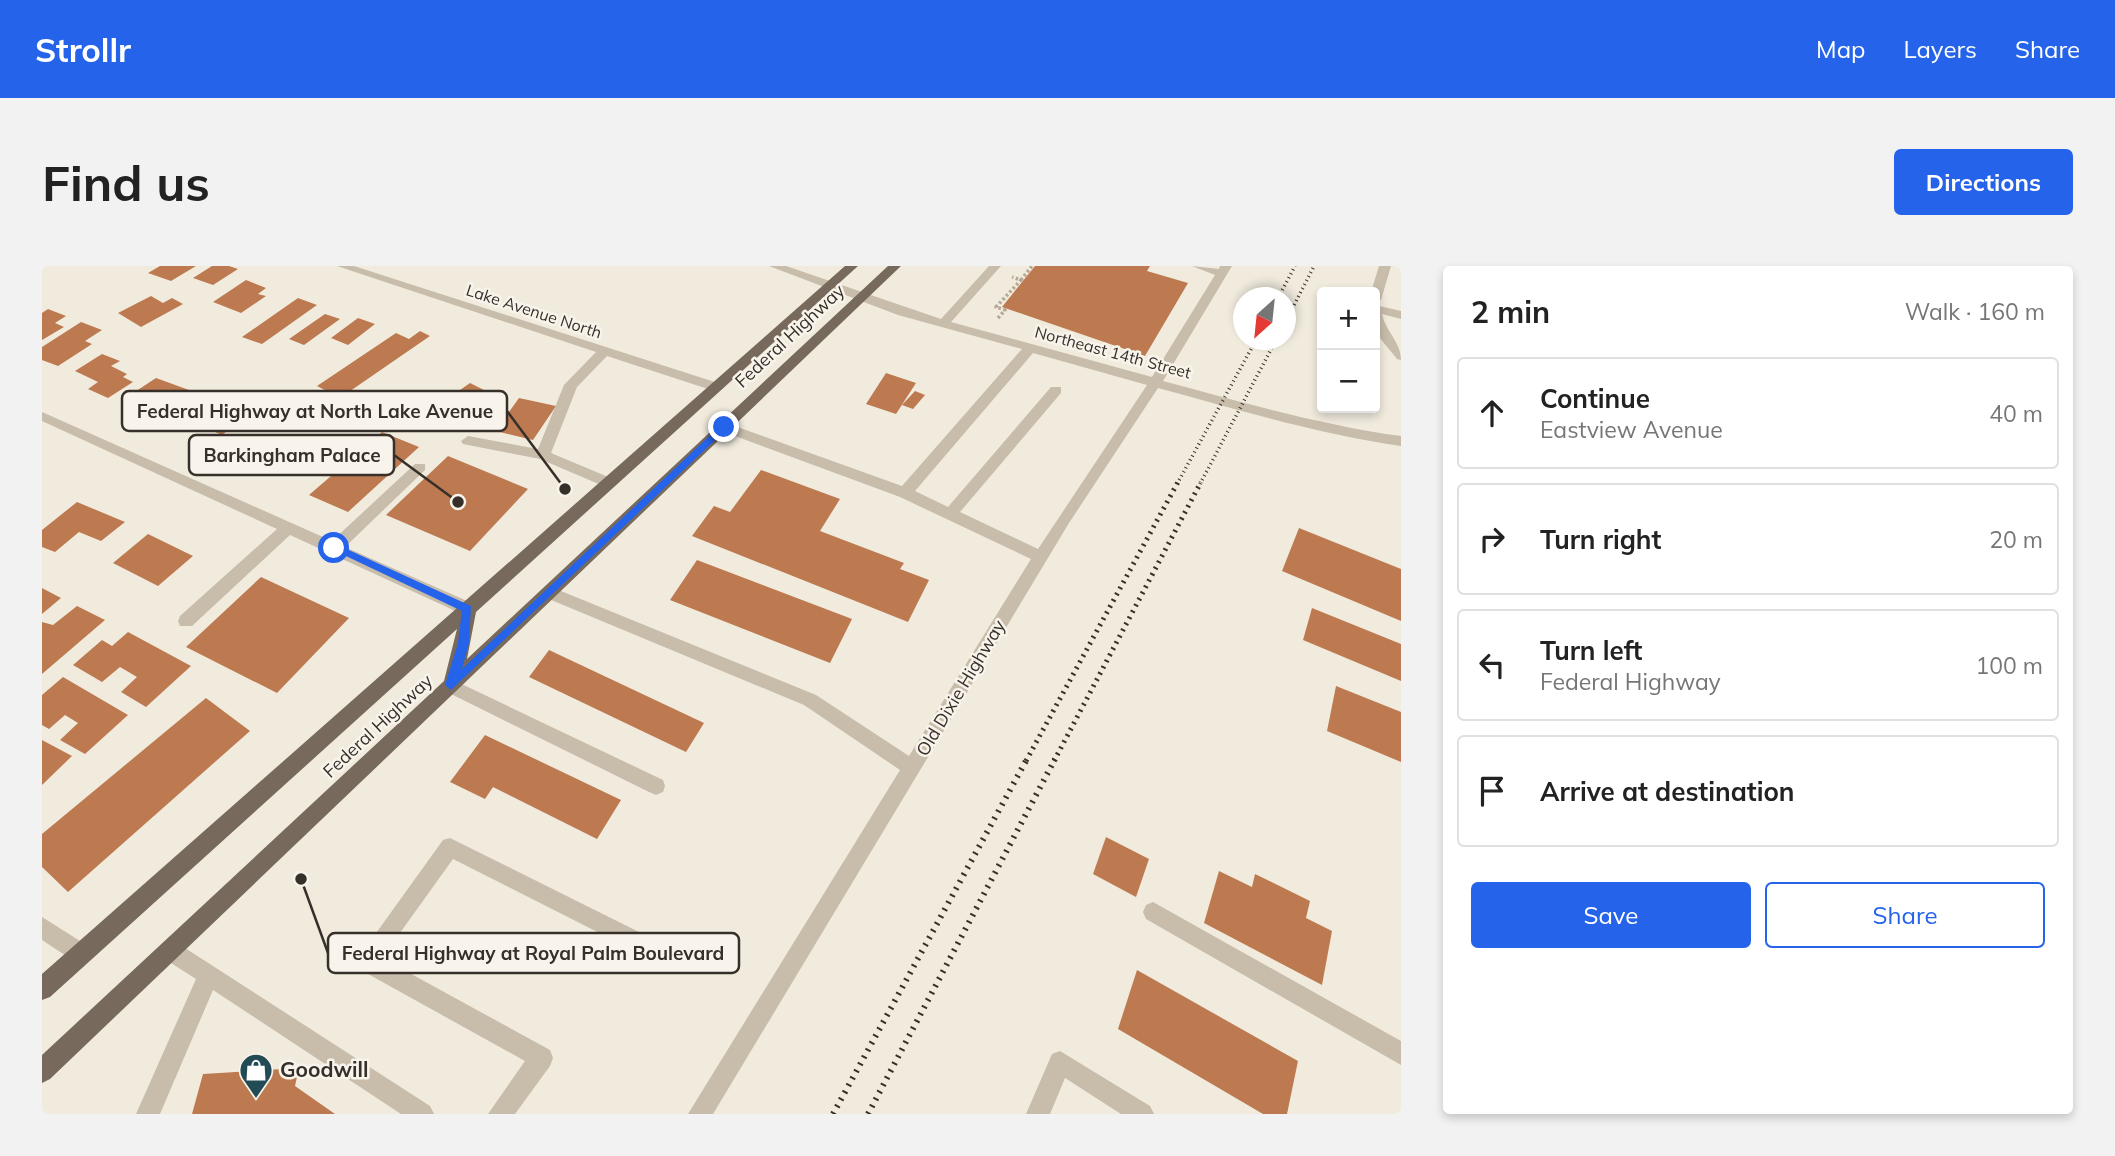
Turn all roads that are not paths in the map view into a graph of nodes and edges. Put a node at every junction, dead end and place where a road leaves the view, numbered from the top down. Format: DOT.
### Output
graph roads {
  1 [pos="343,266"];
  2 [pos="775,266"];
  3 [pos="852,266"];
  4 [pos="895,266"];
  5 [pos="1198,266"];
  6 [pos="1385,266"];
  7 [pos="993,268"];
  8 [pos="1223,270"];
  9 [pos="831,285"];
  10 [pos="1379,287"];
  11 [pos="862,297"];
  12 [pos="1380,310"];
  13 [pos="1401,315"];
  14 [pos="943,324"];
  15 [pos="1380,330"];
  16 [pos="1030,348"];
  17 [pos="606,351"];
  18 [pos="1401,356"];
  19 [pos="1156,382"];
  20 [pos="716,387"];
  21 [pos="1056,390"];
  22 [pos="42,416"];
  23 [pos="724,427"];
  24 [pos="468,441"];
  25 [pos="1397,441"];
  26 [pos="543,454"];
  27 [pos="420,467"];
  28 [pos="608,483"];
  29 [pos="905,493"];
  30 [pos="950,514"];
  31 [pos="289,527"];
  32 [pos="334,548"];
  33 [pos="1041,556"];
  34 [pos="550,593"];
  35 [pos="468,609"];
  36 [pos="186,621"];
  37 [pos="451,685"];
  38 [pos="912,768"];
  39 [pos="656,786"];
  40 [pos="1153,912"];
  41 [pos="42,927"];
  42 [pos="638,942"];
  43 [pos="171,950"];
  44 [pos="80,954"];
  45 [pos="209,975"];
  46 [pos="42,989"];
  47 [pos="1401,1054"];
  48 [pos="42,1071"];
  49 [pos="148,1114"];
  50 [pos="422,1114"];
  51 [pos="500,1114"];
  52 [pos="700,1114"];
  53 [pos="1038,1114"];
  54 [pos="1142,1114"];
  1 -- 17 [label="street, Lake Avenue North"];
  2 -- 9 [label="street, Northeast 14th Street"];
  3 -- 9 [label="main road, Federal Highway"];
  4 -- 11 [label="main road, Federal Highway"];
  5 -- 8 [label="street"];
  6 -- 10 [label="street"];
  7 -- 14 [label="street"];
  8 -- 19 [label="street, Old Dixie Highway"];
  9 -- 11 [label="street, Northeast 14th Street"];
  9 -- 20 [label="main road, Federal Highway"];
  11 -- 14 [label="street, Northeast 14th Street"];
  11 -- 23 [label="main road, Federal Highway"];
  12 -- 13 [label="street"];
  14 -- 16 [label="street, Northeast 14th Street"];
  15 -- 18 [label="street"];
  16 -- 19 [label="street, Northeast 14th Street"];
  16 -- 29 [label="street"];
  17 -- 20 [label="street, Lake Avenue North"];
  17 -- 26 [label="street"];
  19 -- 25 [label="street, Northeast 14th Street"];
  19 -- 33 [label="street, Old Dixie Highway"];
  20 -- 28 [label="main road, Federal Highway"];
  21 -- 30 [label="street"];
  22 -- 31 [label="street"];
  23 -- 29 [label="street"];
  23 -- 34 [label="main road, Federal Highway"];
  24 -- 26 [label="street"];
  26 -- 28 [label="street"];
  27 -- 32 [label="street"];
  28 -- 35 [label="main road, Federal Highway"];
  29 -- 30 [label="street"];
  30 -- 33 [label="street"];
  31 -- 32 [label="street"];
  31 -- 36 [label="street"];
  32 -- 35 [label="street"];
  33 -- 38 [label="street, Old Dixie Highway"];
  34 -- 37 [label="main road, Federal Highway"];
  34 -- 38 [label="street"];
  35 -- 37 [label="main road"];
  35 -- 44 [label="main road, Federal Highway"];
  37 -- 39 [label="street"];
  37 -- 43 [label="main road, Federal Highway"];
  38 -- 52 [label="street, Old Dixie Highway"];
  40 -- 47 [label="street"];
  41 -- 44 [label="street"];
  42 -- 51 [label="street"];
  43 -- 45 [label="street"];
  43 -- 48 [label="main road, Federal Highway"];
  44 -- 46 [label="main road, Federal Highway"];
  45 -- 49 [label="street"];
  45 -- 50 [label="street"];
  53 -- 54 [label="street"];
}
